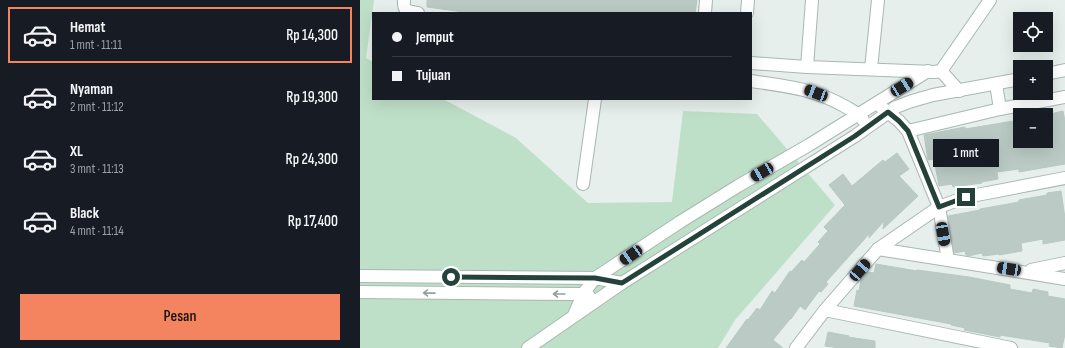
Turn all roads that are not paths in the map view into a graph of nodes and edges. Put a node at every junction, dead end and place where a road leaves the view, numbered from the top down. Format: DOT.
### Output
graph roads {
  1 [pos="404,0"];
  2 [pos="706,0"];
  3 [pos="748,0"];
  4 [pos="812,0"];
  5 [pos="878,0"];
  6 [pos="990,0"];
  7 [pos="409,12"];
  8 [pos="705,12"];
  9 [pos="747,12"];
  10 [pos="752,63"];
  11 [pos="807,67"];
  12 [pos="871,69"];
  13 [pos="1065,70"];
  14 [pos="928,71"];
  15 [pos="941,71"];
  16 [pos="1053,73"];
  17 [pos="1013,80"];
  18 [pos="752,81"];
  19 [pos="996,84"];
  20 [pos="959,91"];
  21 [pos="1065,97"];
  22 [pos="595,100"];
  23 [pos="876,103"];
  24 [pos="1000,109"];
  25 [pos="888,112"];
  26 [pos="859,114"];
  27 [pos="868,127"];
  28 [pos="908,131"];
  29 [pos="1065,178"];
  30 [pos="583,184"];
  31 [pos="939,207"];
  32 [pos="878,249"];
  33 [pos="948,260"];
  34 [pos="1065,263"];
  35 [pos="1024,271"];
  36 [pos="360,276"];
  37 [pos="376,276"];
  38 [pos="595,278"];
  39 [pos="1065,279"];
  40 [pos="622,283"];
  41 [pos="360,292"];
  42 [pos="376,292"];
  43 [pos="583,294"];
  44 [pos="598,299"];
  45 [pos="825,310"];
  46 [pos="574,315"];
  47 [pos="528,348"];
  48 [pos="796,348"];
  49 [pos="1011,348"];
  1 -- 7 [label="street"];
  2 -- 8 [label="street"];
  3 -- 9 [label="street"];
  4 -- 11 [label="street"];
  5 -- 12 [label="street"];
  6 -- 15 [label="street"];
  10 -- 11 [label="street"];
  11 -- 12 [label="street"];
  12 -- 14 [label="street"];
  13 -- 16 [label="street"];
  14 -- 15 [label="street"];
  14 -- 23 [label="street"];
  15 -- 20 [label="street"];
  17 -- 19 [label="street"];
  18 -- 26 [label="street"];
  19 -- 20 [label="street"];
  19 -- 24 [label="street"];
  20 -- 25 [label="street"];
  21 -- 24 [label="street"];
  22 -- 30 [label="street"];
  23 -- 25 [label="street"];
  23 -- 26 [label="street"];
  24 -- 28 [label="street"];
  25 -- 27 [label="street"];
  25 -- 28 [label="street"];
  26 -- 27 [label="street"];
  26 -- 38 [label="street"];
  27 -- 40 [label="street"];
  28 -- 31 [label="street"];
  29 -- 31 [label="street"];
  31 -- 32 [label="street"];
  31 -- 33 [label="street"];
  32 -- 33 [label="street"];
  32 -- 45 [label="street"];
  33 -- 35 [label="street"];
  34 -- 35 [label="street"];
  35 -- 39 [label="street"];
  36 -- 37 [label="street"];
  37 -- 38 [label="street"];
  37 -- 42 [label="street"];
  38 -- 40 [label="street"];
  38 -- 43 [label="street"];
  40 -- 44 [label="street"];
  41 -- 42 [label="street"];
  43 -- 42 [label="street, one-way"];
  43 -- 44 [label="street"];
  43 -- 46 [label="street"];
  44 -- 46 [label="street"];
  45 -- 48 [label="street"];
  45 -- 49 [label="street"];
  46 -- 47 [label="street"];
}
